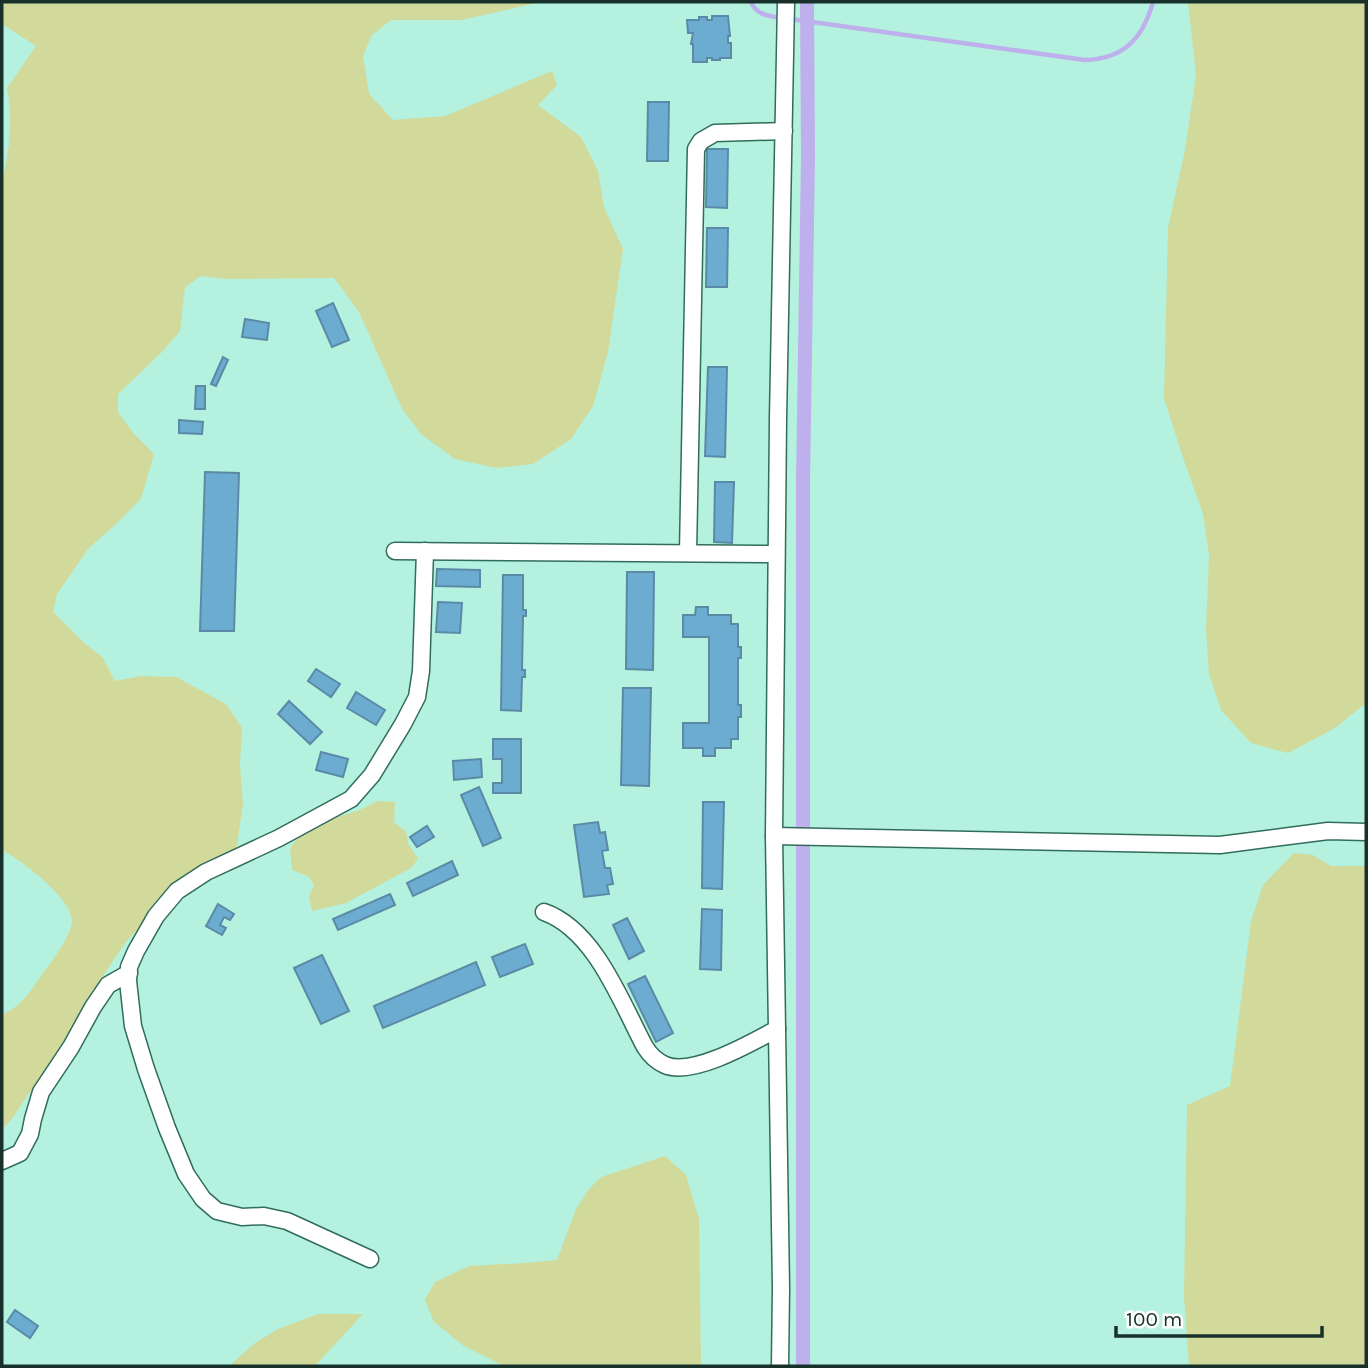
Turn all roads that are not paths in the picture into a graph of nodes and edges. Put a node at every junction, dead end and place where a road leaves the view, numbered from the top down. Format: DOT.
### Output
graph roads {
  1 [pos="786,2"];
  2 [pos="784,131"];
  3 [pos="395,551"];
  4 [pos="425,551"];
  5 [pos="688,552"];
  6 [pos="776,554"];
  7 [pos="1366,832"];
  8 [pos="778,836"];
  9 [pos="544,912"];
  10 [pos="129,973"];
  11 [pos="777,1030"];
  12 [pos="2,1161"];
  13 [pos="370,1259"];
  14 [pos="779,1366"];
  1 -- 2 [label="street"];
  2 -- 5 [label="street"];
  2 -- 6 [label="street"];
  3 -- 4 [label="street"];
  4 -- 5 [label="street"];
  4 -- 10 [label="street"];
  5 -- 6 [label="street"];
  6 -- 8 [label="street"];
  7 -- 8 [label="street"];
  8 -- 11 [label="street"];
  9 -- 11 [label="street"];
  10 -- 12 [label="street"];
  10 -- 13 [label="street"];
  11 -- 14 [label="street"];
}
